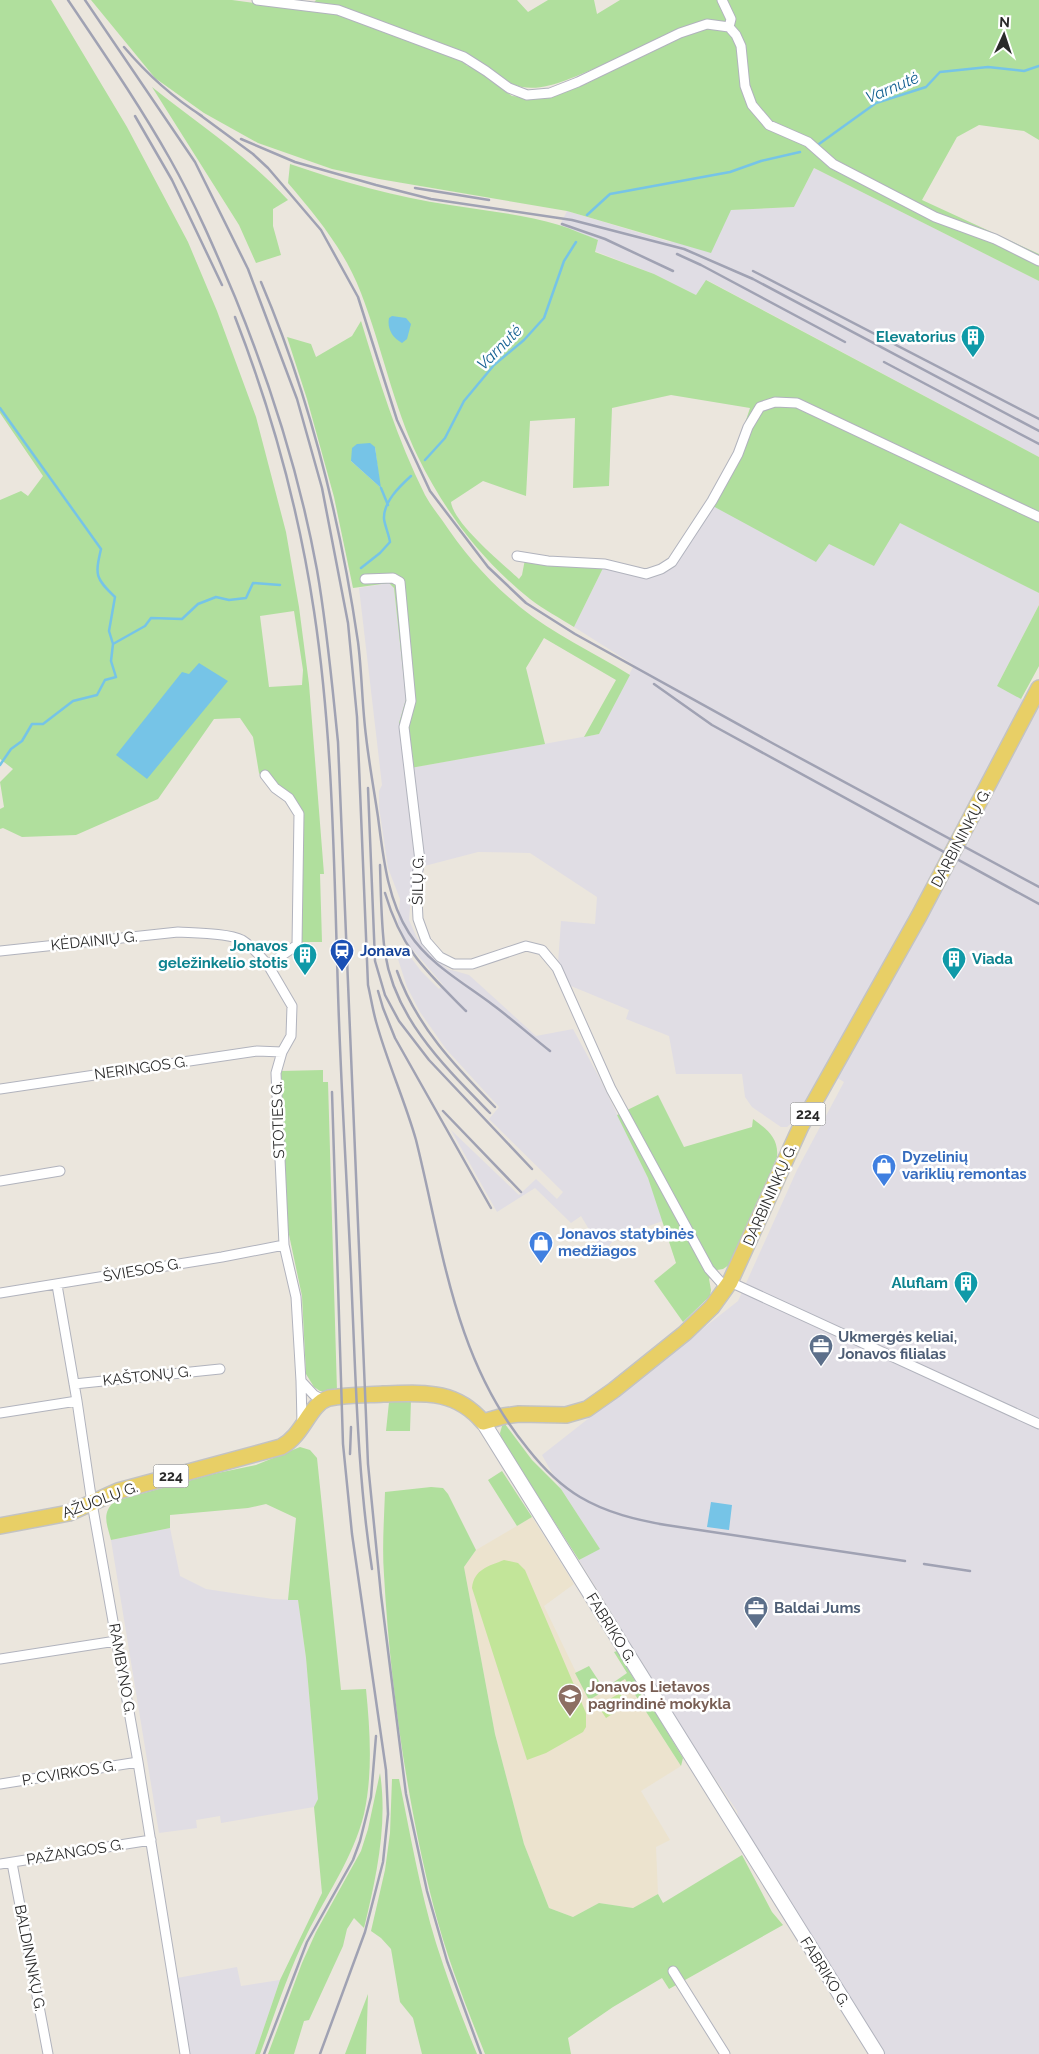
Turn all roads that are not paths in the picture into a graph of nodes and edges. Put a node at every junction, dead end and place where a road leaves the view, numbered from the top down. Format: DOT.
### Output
graph roads {
  1 [pos="257,0"];
  2 [pos="722,0"];
  3 [pos="729,27"];
  4 [pos="1039,261"];
  5 [pos="1039,517"];
  6 [pos="517,556"];
  7 [pos="365,578"];
  8 [pos="1038,692"];
  9 [pos="265,775"];
  10 [pos="0,951"];
  11 [pos="268,965"];
  12 [pos="282,1052"];
  13 [pos="0,1089"];
  14 [pos="60,1171"];
  15 [pos="0,1181"];
  16 [pos="284,1245"];
  17 [pos="57,1285"];
  18 [pos="728,1285"];
  19 [pos="0,1293"];
  20 [pos="220,1369"];
  21 [pos="301,1381"];
  22 [pos="74,1384"];
  23 [pos="323,1400"];
  24 [pos="77,1402"];
  25 [pos="0,1413"];
  26 [pos="483,1422"];
  27 [pos="1039,1424"];
  28 [pos="302,1430"];
  29 [pos="92,1503"];
  30 [pos="0,1526"];
  31 [pos="116,1640"];
  32 [pos="0,1659"];
  33 [pos="138,1762"];
  34 [pos="0,1784"];
  35 [pos="151,1840"];
  36 [pos="12,1862"];
  37 [pos="0,1864"];
  38 [pos="673,1971"];
  39 [pos="48,2054"];
  40 [pos="185,2054"];
  41 [pos="725,2054"];
  42 [pos="876,2054"];
  1 -- 3 [label="street"];
  2 -- 3 [label="street"];
  3 -- 4 [label="street"];
  5 -- 6 [label="street"];
  7 -- 18 [label="street, ŠILŲ G."];
  8 -- 18 [label="main road, DARBININKŲ G. / 224"];
  9 -- 11 [label="street"];
  10 -- 11 [label="street, KĖDAINIŲ G."];
  11 -- 12 [label="street, STOTIES G."];
  12 -- 13 [label="street, NERINGOS G."];
  12 -- 16 [label="street, STOTIES G."];
  14 -- 15 [label="street"];
  16 -- 17 [label="street, ŠVIESOS G."];
  16 -- 21 [label="street, STOTIES G."];
  17 -- 19 [label="street, ŠVIESOS G."];
  17 -- 22 [label="street, RAMBYNO G."];
  18 -- 26 [label="main road, DARBININKŲ G. / 224"];
  18 -- 27 [label="street"];
  20 -- 22 [label="street, KAŠTONŲ G."];
  21 -- 23 [label="street"];
  21 -- 28 [label="street, STOTIES G."];
  22 -- 24 [label="street, RAMBYNO G."];
  23 -- 26 [label="main road, FABRIKO G."];
  23 -- 28 [label="main road, ĄŽUOLŲ G. / 224"];
  24 -- 25 [label="street"];
  24 -- 29 [label="street, RAMBYNO G."];
  26 -- 42 [label="street, FABRIKO G."];
  28 -- 29 [label="main road, ĄŽUOLŲ G. / 224"];
  29 -- 30 [label="main road, ĄŽUOLŲ G. / 224"];
  29 -- 31 [label="street, RAMBYNO G."];
  31 -- 32 [label="street"];
  31 -- 33 [label="street, RAMBYNO G."];
  33 -- 34 [label="street, P. CVIRKOS G."];
  33 -- 35 [label="street, RAMBYNO G."];
  35 -- 36 [label="street, PAŽANGOS G."];
  35 -- 40 [label="street, RAMBYNO G."];
  36 -- 37 [label="street, PAŽANGOS G."];
  36 -- 39 [label="street, BALDININKŲ G."];
  38 -- 41 [label="street"];
}
